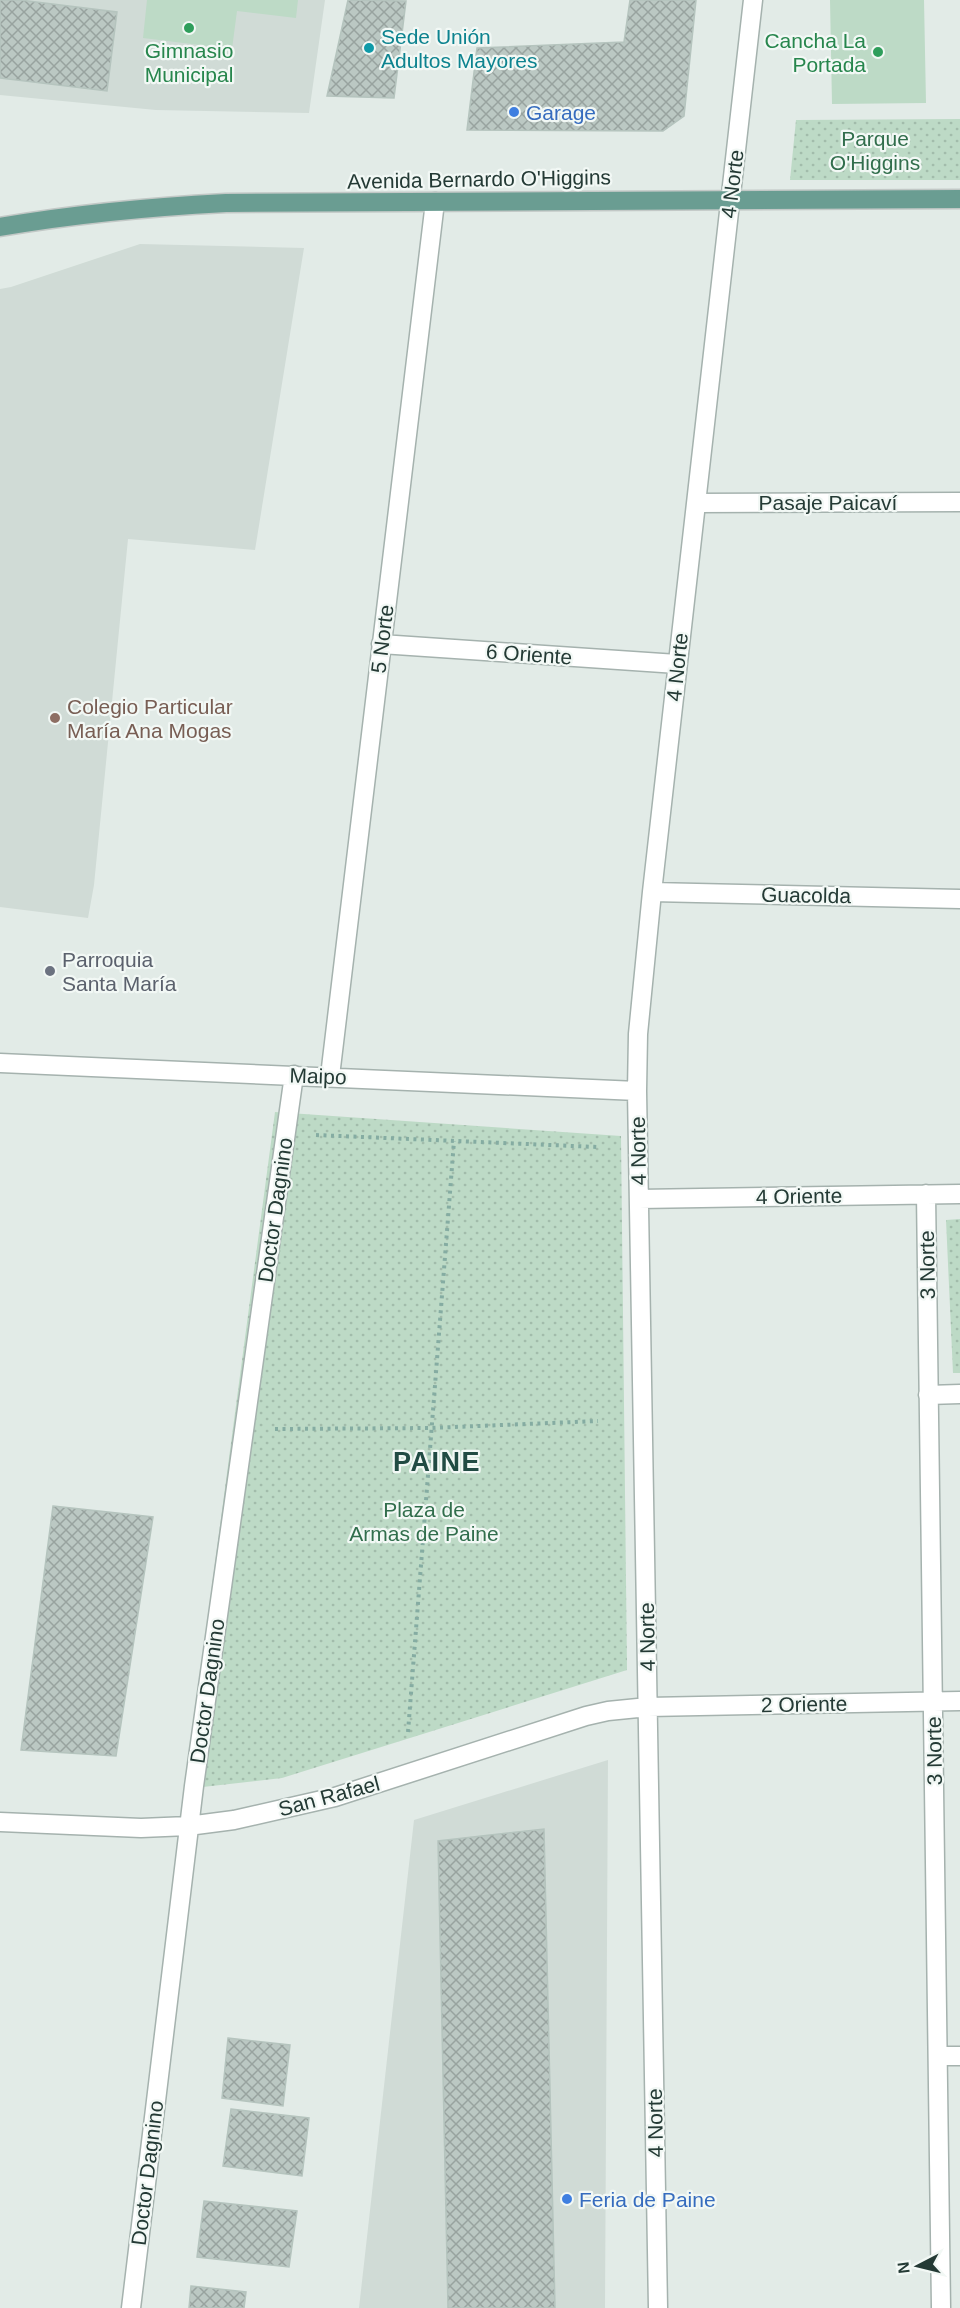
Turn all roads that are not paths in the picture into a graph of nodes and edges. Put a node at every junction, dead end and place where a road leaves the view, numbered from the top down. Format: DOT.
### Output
graph roads {
  1 [pos="753,0"];
  2 [pos="730,199"];
  3 [pos="960,199"];
  4 [pos="435,202"];
  5 [pos="0,227"];
  6 [pos="696,502"];
  7 [pos="960,502"];
  8 [pos="381,644"];
  9 [pos="677,664"];
  10 [pos="652,892"];
  11 [pos="960,899"];
  12 [pos="0,1063"];
  13 [pos="294,1075"];
  14 [pos="330,1076"];
  15 [pos="637,1091"];
  16 [pos="926,1194"];
  17 [pos="960,1194"];
  18 [pos="639,1199"];
  19 [pos="960,1394"];
  20 [pos="928,1395"];
  21 [pos="960,1701"];
  22 [pos="933,1702"];
  23 [pos="648,1707"];
  24 [pos="0,1822"];
  25 [pos="188,1826"];
  26 [pos="938,2056"];
  27 [pos="960,2056"];
  28 [pos="131,2308"];
  29 [pos="658,2308"];
  30 [pos="941,2308"];
  1 -- 2 [label="street, 4 Norte"];
  2 -- 3 [label="main road, Avenida Bernardo O'Higgins"];
  2 -- 4 [label="main road, Avenida Bernardo O'Higgins"];
  2 -- 6 [label="street, 4 Norte"];
  4 -- 5 [label="main road, Avenida Bernardo O'Higgins"];
  4 -- 8 [label="street, 5 Norte"];
  6 -- 7 [label="street, Pasaje Paicaví"];
  6 -- 9 [label="street, 4 Norte"];
  8 -- 9 [label="street, 6 Oriente"];
  8 -- 14 [label="street, 5 Norte"];
  9 -- 10 [label="street, 4 Norte"];
  10 -- 11 [label="street, Guacolda"];
  10 -- 15 [label="street, 4 Norte"];
  12 -- 13 [label="street, Maipo"];
  13 -- 14 [label="street, Maipo"];
  13 -- 25 [label="street, Doctor Dagnino"];
  14 -- 15 [label="street, Maipo"];
  15 -- 18 [label="street, 4 Norte"];
  16 -- 17 [label="street, 4 Oriente"];
  16 -- 18 [label="street, 4 Oriente"];
  16 -- 20 [label="street, 3 Norte"];
  18 -- 23 [label="street, 4 Norte"];
  19 -- 20 [label="street"];
  20 -- 22 [label="street, 3 Norte"];
  21 -- 22 [label="street, 2 Oriente"];
  22 -- 23 [label="street, 2 Oriente"];
  22 -- 26 [label="street, 3 Norte"];
  23 -- 25 [label="street, San Rafael"];
  23 -- 29 [label="street, 4 Norte"];
  24 -- 25 [label="street, San Rafael"];
  25 -- 28 [label="street, Doctor Dagnino"];
  26 -- 27 [label="street"];
  26 -- 30 [label="street, 3 Norte"];
}
